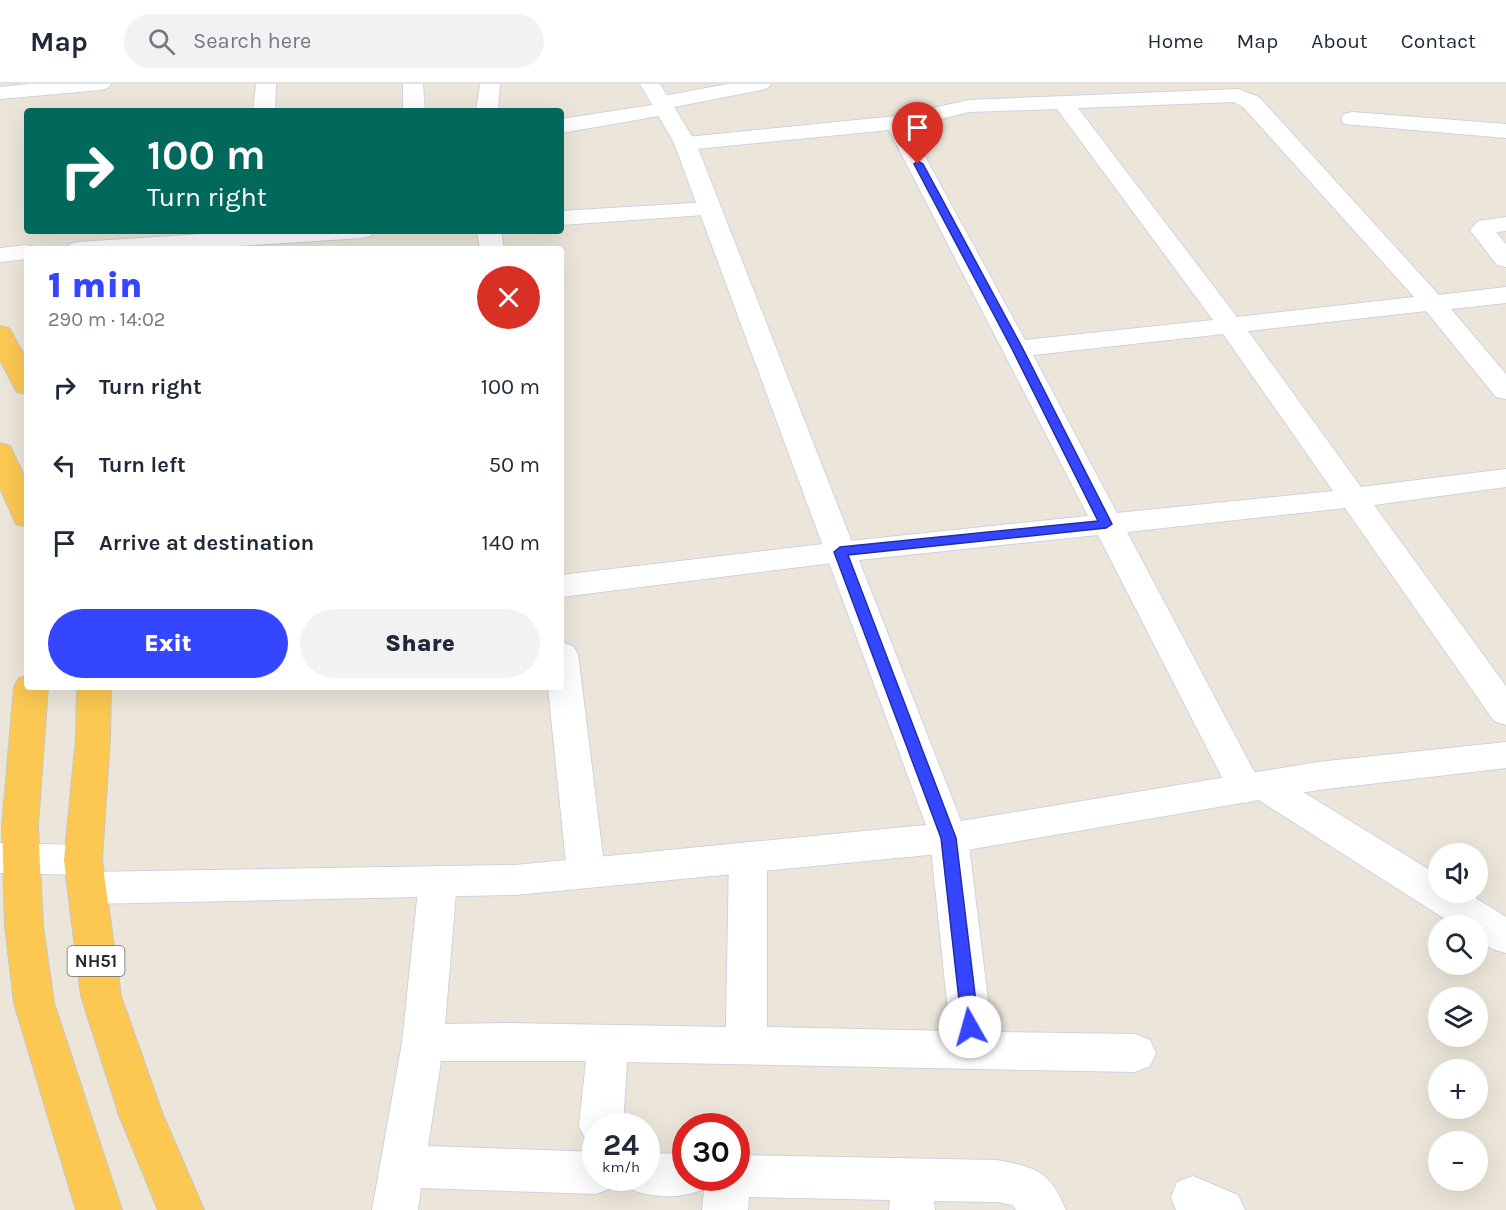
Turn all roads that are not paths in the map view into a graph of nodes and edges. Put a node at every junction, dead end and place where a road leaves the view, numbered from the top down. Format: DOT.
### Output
graph roads {
  1 [pos="101,84"];
  2 [pos="266,84"];
  3 [pos="413,84"];
  4 [pos="490,84"];
  5 [pos="761,84"];
  6 [pos="0,93"];
  7 [pos="1025,94"];
  8 [pos="659,99"];
  9 [pos="1064,104"];
  10 [pos="264,108"];
  11 [pos="414,108"];
  12 [pos="487,108"];
  13 [pos="1352,119"];
  14 [pos="896,123"];
  15 [pos="564,125"];
  16 [pos="1506,131"];
  17 [pos="685,143"];
  18 [pos="710,209"];
  19 [pos="564,218"];
  20 [pos="1506,224"];
  21 [pos="298,234"];
  22 [pos="171,240"];
  23 [pos="110,246"];
  24 [pos="1506,260"];
  25 [pos="1506,295"];
  26 [pos="1433,303"];
  27 [pos="1230,326"];
  28 [pos="0,334"];
  29 [pos="1017,349"];
  30 [pos="24,380"];
  31 [pos="1506,391"];
  32 [pos="0,452"];
  33 [pos="1506,478"];
  34 [pos="1353,498"];
  35 [pos="24,510"];
  36 [pos="1106,524"];
  37 [pos="840,552"];
  38 [pos="564,585"];
  39 [pos="564,681"];
  40 [pos="31,690"];
  41 [pos="94,690"];
  42 [pos="1506,712"];
  43 [pos="1506,755"];
  44 [pos="1255,787"];
  45 [pos="949,838"];
  46 [pos="748,857"];
  47 [pos="11,858"];
  48 [pos="585,873"];
  49 [pos="85,874"];
  50 [pos="438,881"];
  51 [pos="1506,937"];
  52 [pos="423,1043"];
  53 [pos="608,1043"];
  54 [pos="746,1046"];
  55 [pos="973,1050"];
  56 [pos="1135,1053"];
  57 [pos="603,1113"];
  58 [pos="402,1166"];
  59 [pos="582,1172"];
  60 [pos="750,1178"];
  61 [pos="727,1191"];
  62 [pos="912,1195"];
  63 [pos="99,1210"];
  64 [pos="181,1210"];
  65 [pos="394,1210"];
  66 [pos="725,1210"];
  67 [pos="1044,1210"];
  1 -- 6 [label="street"];
  2 -- 10 [label="street"];
  3 -- 11 [label="street"];
  4 -- 12 [label="street"];
  5 -- 8 [label="street"];
  7 -- 9 [label="street"];
  7 -- 14 [label="street"];
  8 -- 15 [label="street"];
  8 -- 17 [label="street"];
  9 -- 26 [label="street"];
  9 -- 27 [label="street"];
  13 -- 16 [label="street"];
  14 -- 17 [label="street"];
  14 -- 29 [label="street"];
  17 -- 18 [label="street"];
  18 -- 19 [label="street"];
  18 -- 37 [label="street"];
  20 -- 24 [label="street"];
  21 -- 22 [label="street"];
  22 -- 23 [label="street"];
  25 -- 26 [label="street"];
  26 -- 27 [label="street"];
  26 -- 31 [label="street"];
  27 -- 29 [label="street"];
  27 -- 34 [label="street"];
  28 -- 30 [label="highway"];
  29 -- 36 [label="street"];
  32 -- 35 [label="highway"];
  33 -- 34 [label="street"];
  34 -- 36 [label="street"];
  34 -- 42 [label="street"];
  36 -- 37 [label="street"];
  36 -- 44 [label="street"];
  37 -- 38 [label="street"];
  37 -- 45 [label="street"];
  39 -- 48 [label="street"];
  40 -- 47 [label="highway"];
  41 -- 49 [label="highway, NH51"];
  43 -- 44 [label="street"];
  44 -- 45 [label="street"];
  44 -- 51 [label="street"];
  45 -- 46 [label="street"];
  45 -- 55 [label="street"];
  46 -- 48 [label="street"];
  46 -- 54 [label="street"];
  47 -- 49 [label="street"];
  47 -- 63 [label="highway"];
  48 -- 50 [label="street"];
  49 -- 50 [label="street"];
  49 -- 64 [label="highway, NH51"];
  50 -- 52 [label="street"];
  52 -- 53 [label="street"];
  52 -- 58 [label="street"];
  53 -- 54 [label="street"];
  53 -- 57 [label="street"];
  54 -- 55 [label="street"];
  55 -- 56 [label="street"];
  58 -- 59 [label="street"];
  58 -- 65 [label="street"];
  60 -- 62 [label="street"];
  61 -- 66 [label="street"];
  62 -- 67 [label="street"];
}
